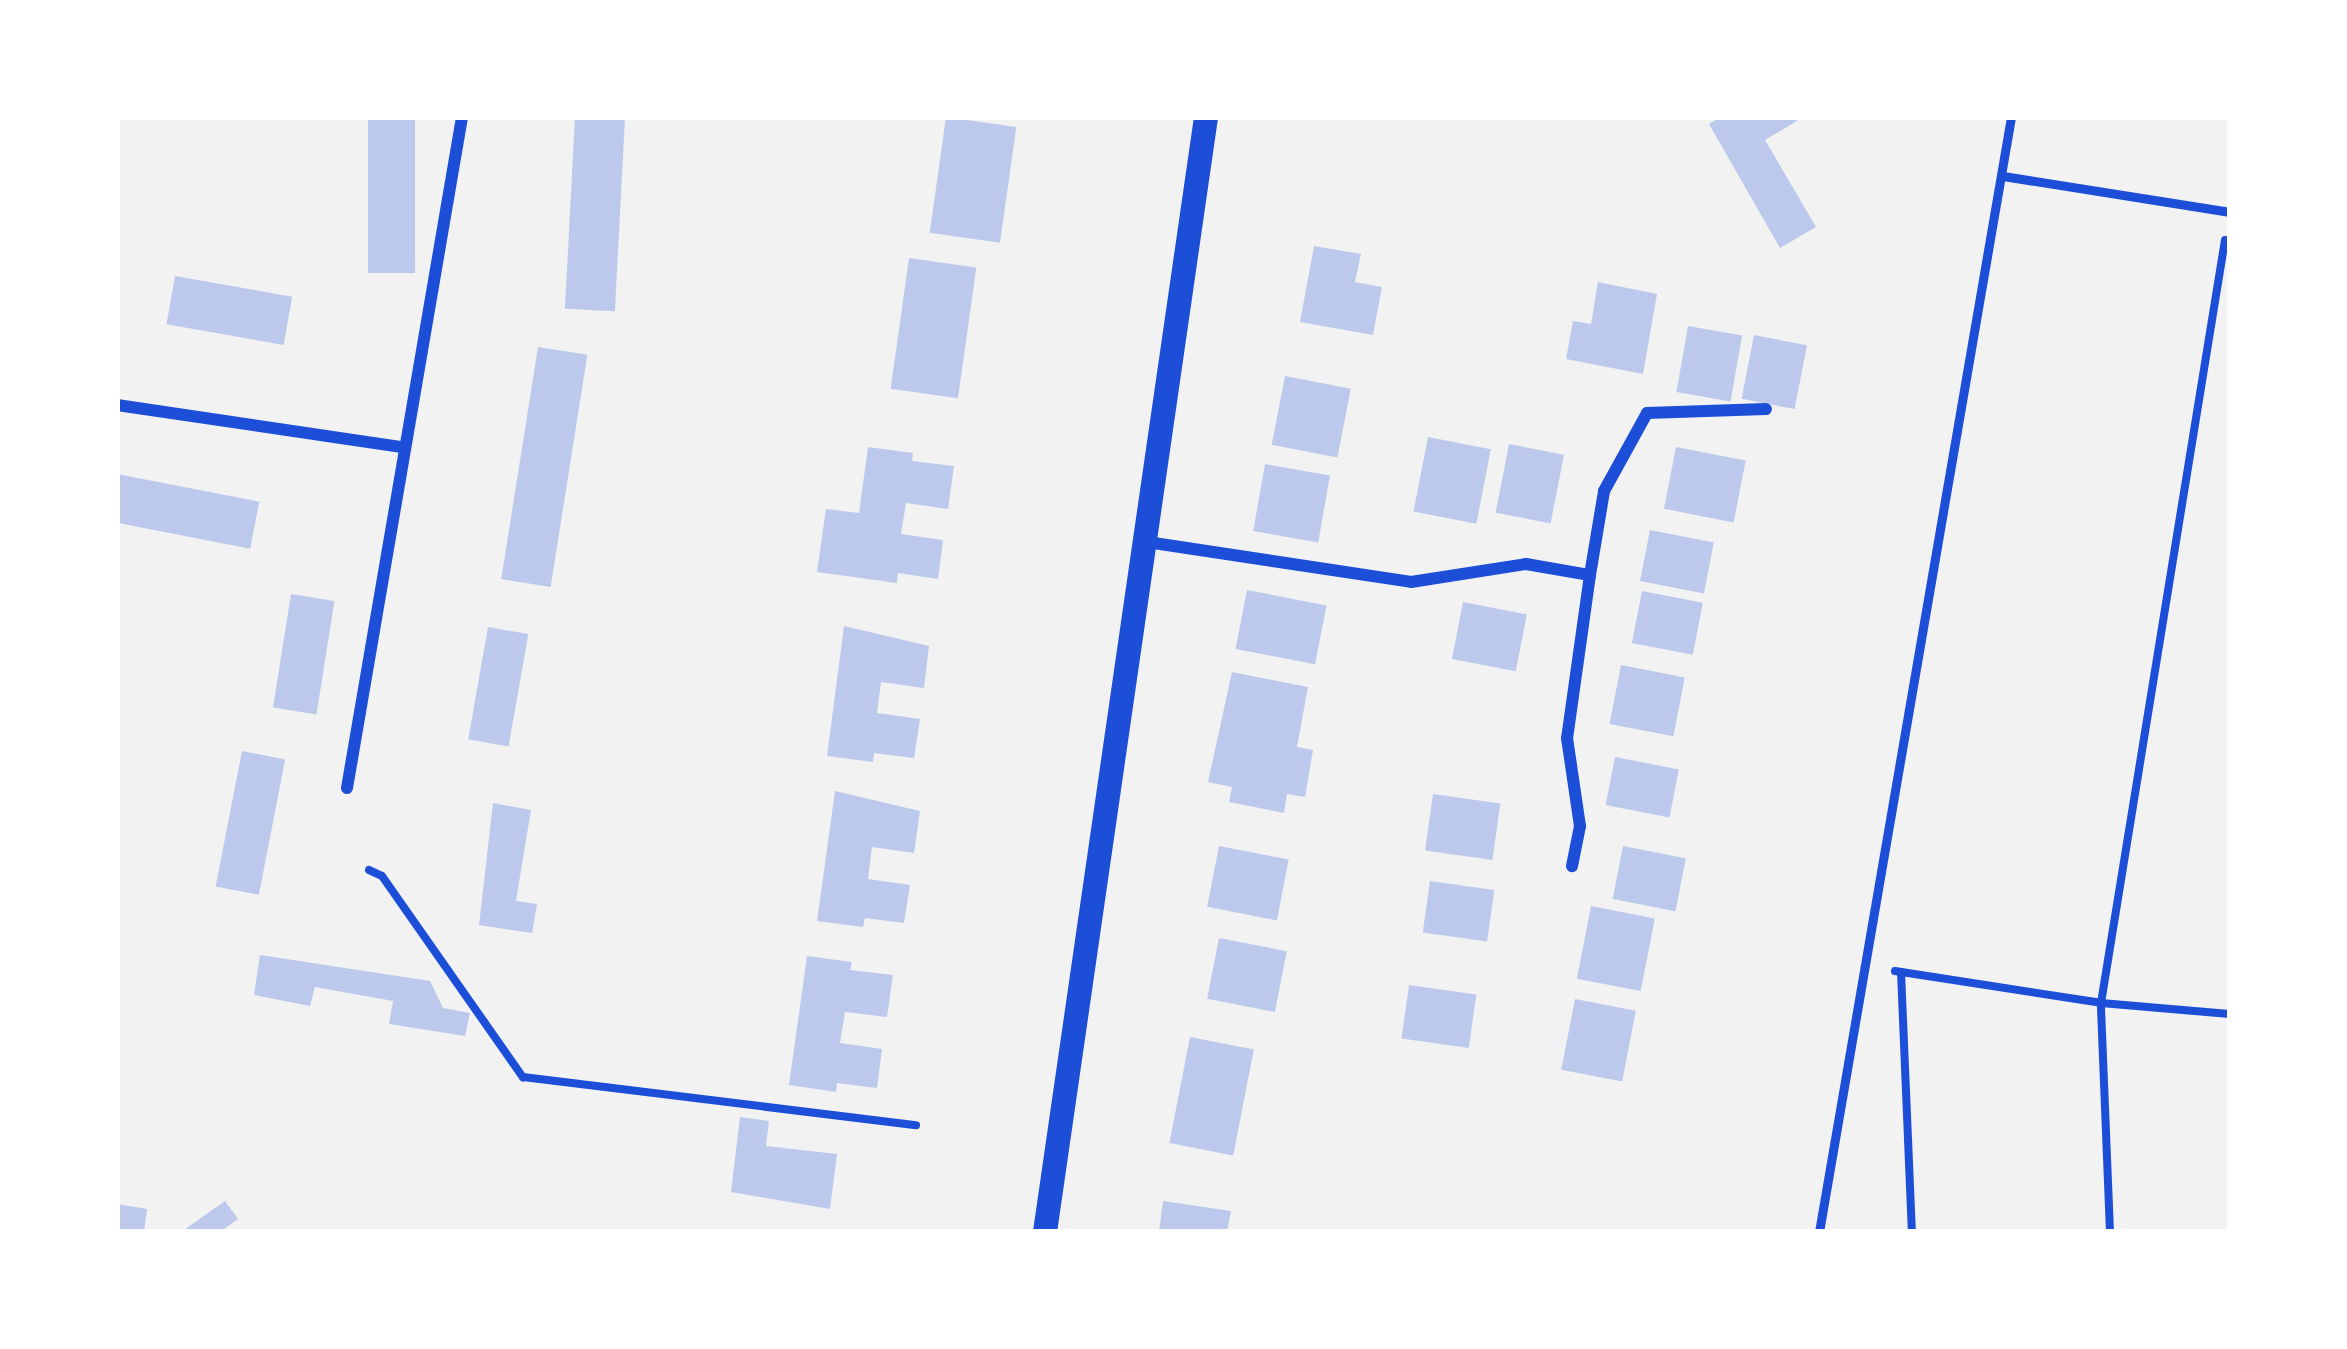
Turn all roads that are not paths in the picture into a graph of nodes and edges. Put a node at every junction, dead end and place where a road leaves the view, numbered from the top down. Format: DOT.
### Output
graph roads {
  1 [pos="462,117"];
  2 [pos="1206,117"];
  3 [pos="2011,117"];
  4 [pos="2003,176"];
  5 [pos="2230,212"];
  6 [pos="117,405"];
  7 [pos="1766,409"];
  8 [pos="402,447"];
  9 [pos="1147,542"];
  10 [pos="1590,575"];
  11 [pos="347,788"];
  12 [pos="1572,866"];
  13 [pos="1045,1232"];
  14 [pos="1819,1232"];
  1 -- 8 [label="street"];
  2 -- 9 [label="main road"];
  3 -- 4 [label="lane"];
  4 -- 5 [label="lane"];
  4 -- 14 [label="lane"];
  6 -- 8 [label="street"];
  7 -- 10 [label="street"];
  8 -- 11 [label="street"];
  9 -- 10 [label="street"];
  9 -- 13 [label="main road"];
  10 -- 12 [label="street"];
}
